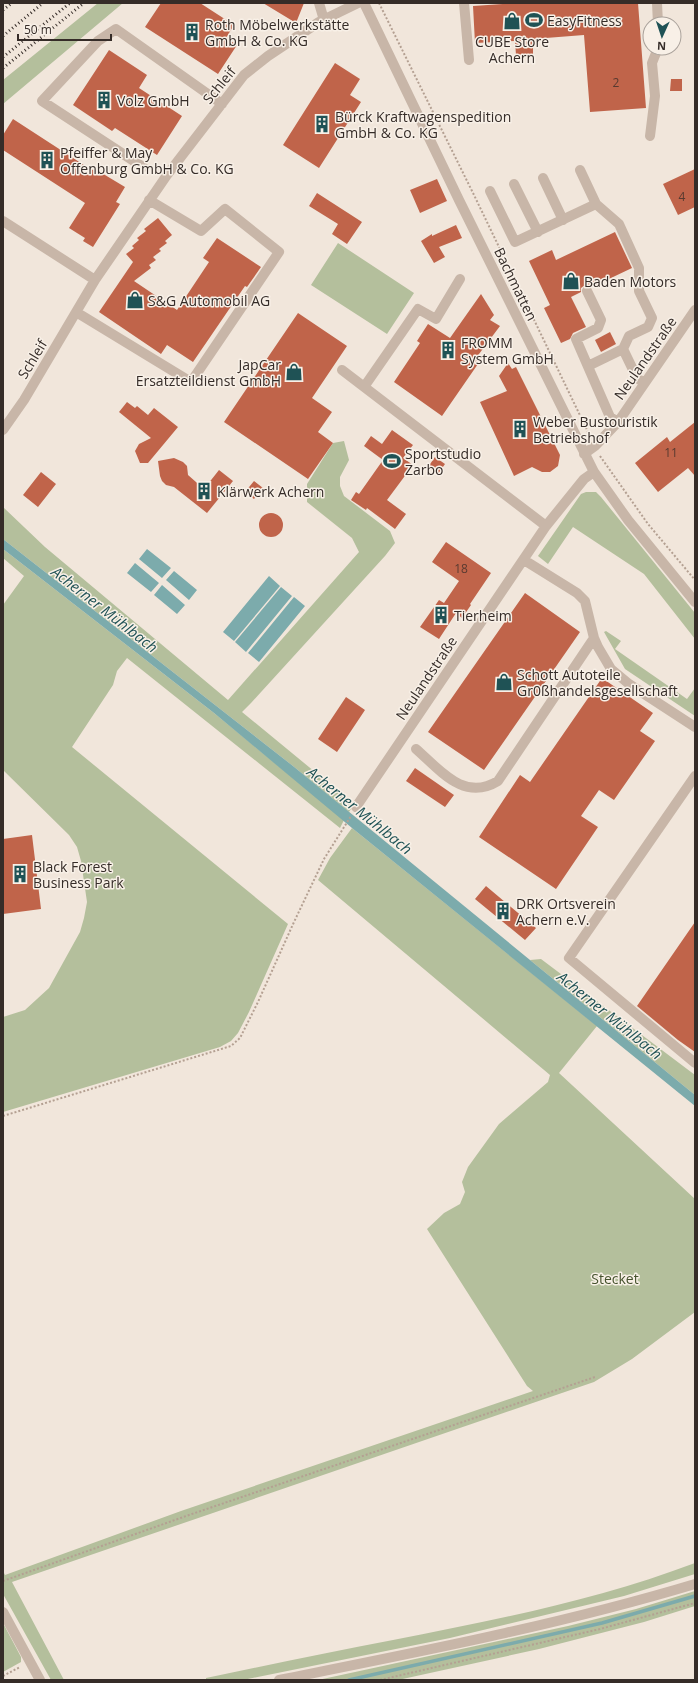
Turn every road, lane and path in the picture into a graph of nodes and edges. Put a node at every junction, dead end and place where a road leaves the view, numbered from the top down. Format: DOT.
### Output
graph roads {
  1 [pos="319,3"];
  2 [pos="358,3"];
  3 [pos="364,3"];
  4 [pos="379,3"];
  5 [pos="464,3"];
  6 [pos="658,3"];
  7 [pos="658,16"];
  8 [pos="324,20"];
  9 [pos="655,56"];
  10 [pos="469,60"];
  11 [pos="222,104"];
  12 [pos="650,136"];
  13 [pos="143,167"];
  14 [pos="580,170"];
  15 [pos="543,178"];
  16 [pos="514,184"];
  17 [pos="490,191"];
  18 [pos="149,200"];
  19 [pos="596,204"];
  20 [pos="563,220"];
  21 [pos="3,221"];
  22 [pos="538,232"];
  23 [pos="460,279"];
  24 [pos="95,280"];
  25 [pos="587,291"];
  26 [pos="695,310"];
  27 [pos="76,312"];
  28 [pos="623,349"];
  29 [pos="588,366"];
  30 [pos="342,370"];
  31 [pos="644,383"];
  32 [pos="364,387"];
  33 [pos="583,422"];
  34 [pos="618,422"];
  35 [pos="3,430"];
  36 [pos="584,454"];
  37 [pos="604,462"];
  38 [pos="594,472"];
  39 [pos="546,526"];
  40 [pos="524,560"];
  41 [pos="695,580"];
  42 [pos="695,602"];
  43 [pos="594,638"];
  44 [pos="695,728"];
  45 [pos="416,749"];
  46 [pos="695,776"];
  47 [pos="356,807"];
  48 [pos="695,1063"];
  49 [pos="3,1116"];
  50 [pos="595,1377"];
  51 [pos="3,1581"];
  52 [pos="695,1584"];
  53 [pos="695,1603"];
  54 [pos="3,1612"];
  55 [pos="30,1662"];
  56 [pos="3,1676"];
  57 [pos="40,1680"];
  58 [pos="278,1680"];
  59 [pos="380,1680"];
  1 -- 8 [label="street"];
  2 -- 8 [label="street, Schleif"];
  3 -- 36 [label="street, Bachmatten"];
  4 -- 33 [label="path"];
  5 -- 10 [label="street"];
  6 -- 7 [label="street"];
  8 -- 11 [label="street, Schleif"];
  9 -- 12 [label="street"];
  11 -- 13 [label="street"];
  11 -- 18 [label="street, Schleif"];
  14 -- 19 [label="street"];
  15 -- 20 [label="street"];
  16 -- 22 [label="street"];
  17 -- 22 [label="street"];
  18 -- 24 [label="street, Schleif"];
  18 -- 27 [label="street"];
  19 -- 20 [label="street"];
  19 -- 28 [label="street"];
  20 -- 22 [label="street"];
  21 -- 24 [label="street"];
  23 -- 32 [label="street"];
  24 -- 27 [label="street, Schleif"];
  25 -- 29 [label="street"];
  26 -- 31 [label="street, Neulandstraße"];
  27 -- 35 [label="street, Schleif"];
  28 -- 29 [label="street"];
  28 -- 31 [label="street"];
  29 -- 34 [label="street"];
  30 -- 32 [label="street"];
  31 -- 34 [label="street, Neulandstraße"];
  32 -- 39 [label="street"];
  34 -- 36 [label="street, Neulandstraße"];
  36 -- 38 [label="street, Bachmatten"];
  37 -- 41 [label="path"];
  38 -- 39 [label="street, Neulandstraße"];
  38 -- 42 [label="street, Bachmatten"];
  39 -- 40 [label="street, Neulandstraße"];
  40 -- 43 [label="street"];
  40 -- 47 [label="street, Neulandstraße"];
  43 -- 44 [label="street"];
  43 -- 45 [label="street"];
  46 -- 48 [label="street"];
  47 -- 49 [label="path"];
  50 -- 51 [label="path"];
  52 -- 58 [label="street"];
  53 -- 59 [label="path"];
  54 -- 55 [label="street"];
  55 -- 56 [label="path"];
  55 -- 57 [label="street"];
}
